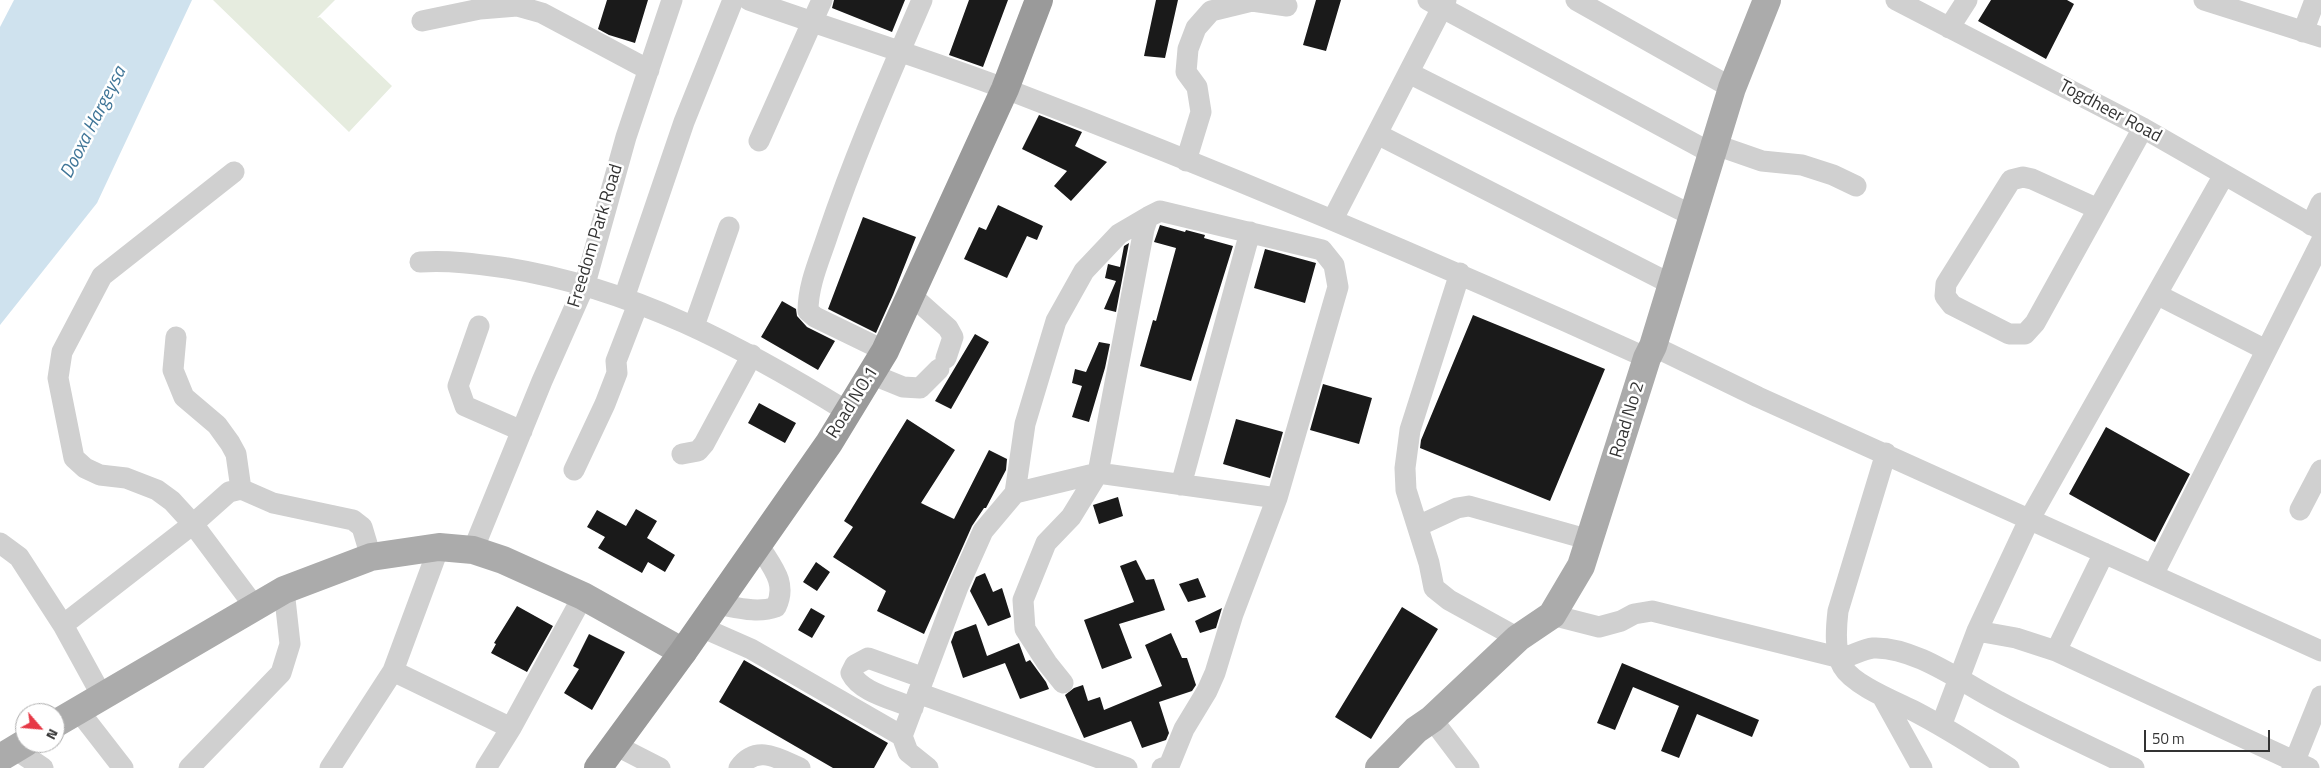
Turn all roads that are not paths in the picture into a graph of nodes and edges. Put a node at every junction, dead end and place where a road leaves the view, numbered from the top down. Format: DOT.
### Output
graph roads {
  1 [pos="672,0"];
  2 [pos="733,0"];
  3 [pos="749,0"];
  4 [pos="822,0"];
  5 [pos="922,0"];
  6 [pos="1039,0"];
  7 [pos="1576,0"];
  8 [pos="1767,0"];
  9 [pos="1896,0"];
  10 [pos="1967,0"];
  11 [pos="2204,0"];
  12 [pos="2315,0"];
  13 [pos="1439,2"];
  14 [pos="1288,6"];
  15 [pos="2265,9"];
  16 [pos="422,21"];
  17 [pos="813,22"];
  18 [pos="1950,28"];
  19 [pos="2312,34"];
  20 [pos="900,51"];
  21 [pos="649,70"];
  22 [pos="1409,73"];
  23 [pos="1732,88"];
  24 [pos="1006,89"];
  25 [pos="2143,128"];
  26 [pos="1377,134"];
  27 [pos="759,141"];
  28 [pos="1715,150"];
  29 [pos="1186,160"];
  30 [pos="234,172"];
  31 [pos="2224,175"];
  32 [pos="1856,186"];
  33 [pos="2321,203"];
  34 [pos="2098,209"];
  35 [pos="1693,216"];
  36 [pos="1148,217"];
  37 [pos="1333,219"];
  38 [pos="729,227"];
  39 [pos="1250,232"];
  40 [pos="2318,232"];
  41 [pos="420,262"];
  42 [pos="1460,273"];
  43 [pos="585,284"];
  44 [pos="1671,284"];
  45 [pos="911,295"];
  46 [pos="2158,295"];
  47 [pos="631,301"];
  48 [pos="479,326"];
  49 [pos="694,326"];
  50 [pos="176,337"];
  51 [pos="2266,350"];
  52 [pos="885,351"];
  53 [pos="1650,352"];
  54 [pos="752,355"];
  55 [pos="871,374"];
  56 [pos="848,412"];
  57 [pos="522,431"];
  58 [pos="1886,453"];
  59 [pos="682,454"];
  60 [pos="574,470"];
  61 [pos="2321,470"];
  62 [pos="1098,473"];
  63 [pos="1181,485"];
  64 [pos="240,489"];
  65 [pos="1015,493"];
  66 [pos="1277,498"];
  67 [pos="2300,510"];
  68 [pos="2029,520"];
  69 [pos="193,524"];
  70 [pos="1418,526"];
  71 [pos="1590,540"];
  72 [pos="0,543"];
  73 [pos="758,544"];
  74 [pos="439,547"];
  75 [pos="473,550"];
  76 [pos="2104,553"];
  77 [pos="371,557"];
  78 [pos="2152,575"];
  79 [pos="284,590"];
  80 [pos="583,596"];
  81 [pos="716,604"];
  82 [pos="255,608"];
  83 [pos="1552,615"];
  84 [pos="62,625"];
  85 [pos="701,626"];
  86 [pos="1977,631"];
  87 [pos="1518,638"];
  88 [pos="2056,651"];
  89 [pos="2321,651"];
  90 [pos="683,652"];
  91 [pos="1840,658"];
  92 [pos="393,670"];
  93 [pos="1959,679"];
  94 [pos="1063,683"];
  95 [pos="919,693"];
  96 [pos="102,696"];
  97 [pos="1882,696"];
  98 [pos="2321,696"];
  99 [pos="78,710"];
  100 [pos="65,718"];
  101 [pos="1432,719"];
  102 [pos="1941,726"];
  103 [pos="511,728"];
  104 [pos="902,736"];
  105 [pos="615,745"];
  106 [pos="13,750"];
  107 [pos="2299,766"];
  108 [pos="1166,767"];
  109 [pos="43,768"];
  110 [pos="123,768"];
  111 [pos="190,768"];
  112 [pos="330,768"];
  113 [pos="486,768"];
  114 [pos="598,768"];
  115 [pos="660,768"];
  116 [pos="739,768"];
  117 [pos="800,768"];
  118 [pos="928,768"];
  119 [pos="1127,768"];
  120 [pos="1379,768"];
  121 [pos="1469,768"];
  122 [pos="1922,768"];
  123 [pos="2009,768"];
  124 [pos="2134,768"];
  1 -- 21 [label="street, Freedom Park Road"];
  2 -- 47 [label="street"];
  3 -- 17 [label="street"];
  4 -- 17 [label="street"];
  5 -- 20 [label="street"];
  6 -- 24 [label="highway, Road NO.1"];
  7 -- 23 [label="street"];
  8 -- 23 [label="main road, Road No 2"];
  9 -- 18 [label="street, Togdheer Road"];
  10 -- 18 [label="street"];
  11 -- 15 [label="street"];
  12 -- 19 [label="street"];
  13 -- 22 [label="street"];
  13 -- 28 [label="street"];
  14 -- 29 [label="street"];
  15 -- 19 [label="street"];
  16 -- 21 [label="street"];
  17 -- 20 [label="street"];
  17 -- 27 [label="street"];
  18 -- 25 [label="street, Togdheer Road"];
  20 -- 24 [label="street"];
  20 -- 52 [label="street"];
  21 -- 43 [label="street, Freedom Park Road"];
  22 -- 26 [label="street"];
  22 -- 35 [label="street"];
  23 -- 28 [label="main road, Road No 2"];
  24 -- 29 [label="street"];
  24 -- 45 [label="highway, Road NO.1"];
  25 -- 31 [label="street, Togdheer Road"];
  25 -- 34 [label="street"];
  26 -- 37 [label="street"];
  26 -- 44 [label="street"];
  28 -- 32 [label="street"];
  28 -- 35 [label="main road, Road No 2"];
  29 -- 37 [label="street"];
  30 -- 69 [label="street"];
  31 -- 40 [label="street, Togdheer Road"];
  31 -- 46 [label="street"];
  33 -- 40 [label="street"];
  34 -- 34 [label="street"];
  35 -- 44 [label="main road, Road No 2"];
  36 -- 39 [label="street"];
  36 -- 62 [label="street"];
  36 -- 65 [label="street"];
  37 -- 42 [label="street"];
  38 -- 49 [label="street"];
  39 -- 63 [label="street"];
  39 -- 66 [label="street"];
  40 -- 51 [label="street"];
  41 -- 43 [label="street"];
  42 -- 53 [label="street"];
  42 -- 70 [label="street"];
  43 -- 47 [label="street"];
  43 -- 57 [label="street, Freedom Park Road"];
  44 -- 53 [label="main road, Road No 2"];
  45 -- 52 [label="highway, Road NO.1"];
  45 -- 55 [label="street"];
  46 -- 51 [label="street"];
  46 -- 68 [label="street"];
  47 -- 49 [label="street"];
  47 -- 60 [label="street"];
  48 -- 57 [label="street"];
  49 -- 54 [label="street"];
  50 -- 64 [label="street"];
  51 -- 78 [label="street"];
  52 -- 55 [label="highway, Road NO.1"];
  53 -- 58 [label="street"];
  53 -- 71 [label="main road, Road No 2"];
  54 -- 56 [label="street"];
  54 -- 59 [label="street"];
  55 -- 56 [label="highway, Road NO.1"];
  56 -- 73 [label="highway, Road NO.1"];
  57 -- 75 [label="street, Freedom Park Road"];
  58 -- 68 [label="street"];
  58 -- 91 [label="street"];
  61 -- 67 [label="street"];
  62 -- 63 [label="street"];
  62 -- 65 [label="street"];
  62 -- 94 [label="street"];
  63 -- 66 [label="street"];
  64 -- 69 [label="street"];
  64 -- 77 [label="street"];
  65 -- 95 [label="street"];
  66 -- 108 [label="street"];
  68 -- 76 [label="street"];
  68 -- 86 [label="street"];
  69 -- 82 [label="street"];
  69 -- 84 [label="street"];
  70 -- 71 [label="street"];
  70 -- 87 [label="street"];
  71 -- 83 [label="main road, Road No 2"];
  72 -- 84 [label="street"];
  73 -- 81 [label="highway, Road NO.1"];
  73 -- 81 [label="street"];
  74 -- 75 [label="main road"];
  74 -- 77 [label="main road"];
  74 -- 92 [label="street"];
  75 -- 80 [label="main road"];
  76 -- 78 [label="street"];
  76 -- 88 [label="street"];
  77 -- 79 [label="main road"];
  78 -- 89 [label="street"];
  79 -- 82 [label="main road"];
  79 -- 111 [label="street"];
  80 -- 90 [label="main road"];
  80 -- 103 [label="street"];
  81 -- 85 [label="highway, Road NO.1"];
  82 -- 96 [label="main road"];
  83 -- 87 [label="main road, Road No 2"];
  83 -- 91 [label="street"];
  84 -- 96 [label="street"];
  85 -- 90 [label="highway, Road NO.1"];
  85 -- 104 [label="street"];
  86 -- 88 [label="street"];
  86 -- 93 [label="street"];
  87 -- 101 [label="main road, Road No 2"];
  88 -- 107 [label="street"];
  90 -- 105 [label="highway, Road NO.1"];
  91 -- 93 [label="street"];
  91 -- 97 [label="street"];
  92 -- 103 [label="street"];
  92 -- 112 [label="street"];
  93 -- 102 [label="street"];
  93 -- 124 [label="street"];
  95 -- 104 [label="street"];
  95 -- 119 [label="street"];
  96 -- 99 [label="main road"];
  97 -- 102 [label="street"];
  97 -- 122 [label="street"];
  98 -- 107 [label="street"];
  99 -- 100 [label="main road"];
  99 -- 110 [label="street"];
  101 -- 120 [label="main road, Road No 2"];
  101 -- 121 [label="street"];
  102 -- 123 [label="street"];
  103 -- 113 [label="street"];
  104 -- 118 [label="street"];
  105 -- 114 [label="highway, Road NO.1"];
  105 -- 115 [label="street"];
  106 -- 109 [label="street"];
  116 -- 117 [label="street"];
}
